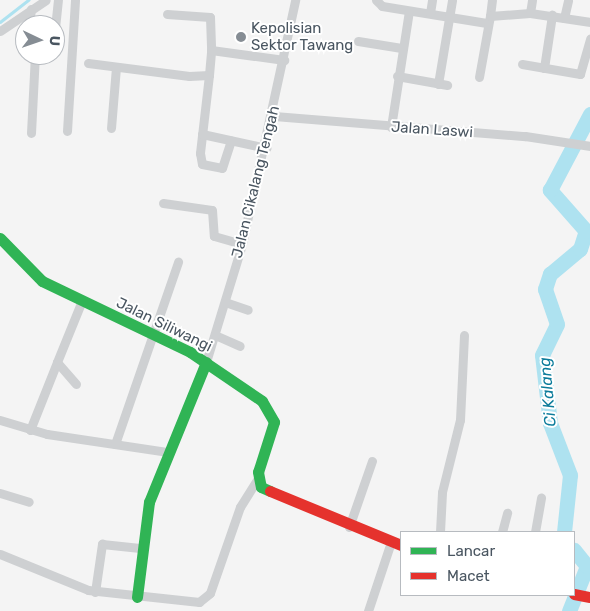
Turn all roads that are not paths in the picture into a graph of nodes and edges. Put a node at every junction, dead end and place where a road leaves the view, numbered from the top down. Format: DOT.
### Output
graph roads {
  1 [pos="46,0"];
  2 [pos="58,0"];
  3 [pos="75,0"];
  4 [pos="296,0"];
  5 [pos="376,0"];
  6 [pos="432,0"];
  7 [pos="452,0"];
  8 [pos="492,0"];
  9 [pos="532,0"];
  10 [pos="568,0"];
  11 [pos="31,9"];
  12 [pos="409,10"];
  13 [pos="530,13"];
  14 [pos="167,14"];
  15 [pos="430,14"];
  16 [pos="31,15"];
  17 [pos="56,15"];
  18 [pos="552,15"];
  19 [pos="449,18"];
  20 [pos="564,18"];
  21 [pos="488,20"];
  22 [pos="590,22"];
  23 [pos="0,31"];
  24 [pos="590,38"];
  25 [pos="358,41"];
  26 [pos="401,48"];
  27 [pos="211,50"];
  28 [pos="284,60"];
  29 [pos="88,63"];
  30 [pos="522,64"];
  31 [pos="34,65"];
  32 [pos="116,67"];
  33 [pos="544,68"];
  34 [pos="209,75"];
  35 [pos="397,76"];
  36 [pos="479,77"];
  37 [pos="274,116"];
  38 [pos="391,127"];
  39 [pos="111,128"];
  40 [pos="67,131"];
  41 [pos="30,133"];
  42 [pos="202,134"];
  43 [pos="231,140"];
  44 [pos="587,143"];
  45 [pos="266,148"];
  46 [pos="163,204"];
  47 [pos="0,238"];
  48 [pos="242,244"];
  49 [pos="178,262"];
  50 [pos="225,302"];
  51 [pos="81,303"];
  52 [pos="248,310"];
  53 [pos="152,334"];
  54 [pos="215,335"];
  55 [pos="464,335"];
  56 [pos="240,346"];
  57 [pos="57,362"];
  58 [pos="206,362"];
  59 [pos="76,384"];
  60 [pos="0,420"];
  61 [pos="30,430"];
  62 [pos="115,444"];
  63 [pos="167,452"];
  64 [pos="372,461"];
  65 [pos="257,480"];
  66 [pos="0,493"];
  67 [pos="541,498"];
  68 [pos="29,502"];
  69 [pos="507,513"];
  70 [pos="349,527"];
  71 [pos="440,531"];
  72 [pos="502,531"];
  73 [pos="535,531"];
  74 [pos="396,543"];
  75 [pos="140,548"];
  76 [pos="0,554"];
  77 [pos="95,592"];
  78 [pos="137,597"];
  79 [pos="368,611"];
  1 -- 11 [label="street"];
  2 -- 17 [label="street"];
  3 -- 40 [label="street"];
  4 -- 28 [label="street, Jalan Cikalang Tengah"];
  5 -- 12 [label="street"];
  6 -- 15 [label="street"];
  7 -- 19 [label="street"];
  8 -- 21 [label="street"];
  9 -- 13 [label="street"];
  10 -- 20 [label="street"];
  11 -- 16 [label="street"];
  11 -- 23 [label="street"];
  12 -- 15 [label="street"];
  12 -- 26 [label="street"];
  13 -- 18 [label="street"];
  13 -- 21 [label="street"];
  14 -- 27 [label="street"];
  15 -- 19 [label="street"];
  18 -- 20 [label="street"];
  18 -- 33 [label="street"];
  19 -- 21 [label="street"];
  19 -- 35 [label="street"];
  20 -- 22 [label="street"];
  21 -- 36 [label="street"];
  24 -- 33 [label="street"];
  25 -- 26 [label="street"];
  26 -- 35 [label="street"];
  27 -- 28 [label="street"];
  27 -- 34 [label="street"];
  28 -- 37 [label="street, Jalan Cikalang Tengah"];
  29 -- 32 [label="street"];
  30 -- 33 [label="street"];
  31 -- 41 [label="street"];
  32 -- 34 [label="street"];
  32 -- 39 [label="street"];
  34 -- 42 [label="street"];
  35 -- 38 [label="street"];
  37 -- 38 [label="street, Jalan Laswi"];
  37 -- 45 [label="street, Jalan Cikalang Tengah"];
  38 -- 44 [label="street, Jalan Laswi"];
  42 -- 43 [label="street"];
  42 -- 43 [label="street"];
  43 -- 45 [label="street"];
  45 -- 48 [label="street, Jalan Cikalang Tengah"];
  46 -- 48 [label="street"];
  47 -- 51 [label="street, Jalan Siliwangi"];
  48 -- 50 [label="street, Jalan Cikalang Tengah"];
  49 -- 53 [label="street"];
  50 -- 52 [label="street"];
  50 -- 54 [label="street, Jalan Cikalang Tengah"];
  51 -- 53 [label="street, Jalan Siliwangi"];
  51 -- 57 [label="street"];
  53 -- 58 [label="street, Jalan Siliwangi"];
  53 -- 62 [label="street"];
  54 -- 56 [label="street"];
  54 -- 58 [label="street, Jalan Cikalang Tengah"];
  55 -- 71 [label="street"];
  57 -- 59 [label="street"];
  57 -- 61 [label="street"];
  58 -- 63 [label="street"];
  58 -- 65 [label="street, Jalan Siliwangi"];
  60 -- 61 [label="street"];
  61 -- 62 [label="street"];
  62 -- 63 [label="street"];
  63 -- 75 [label="street"];
  64 -- 70 [label="street"];
  65 -- 70 [label="street"];
  65 -- 78 [label="street"];
  66 -- 68 [label="street"];
  67 -- 73 [label="street"];
  69 -- 72 [label="street"];
  70 -- 74 [label="street"];
  74 -- 79 [label="street"];
  75 -- 77 [label="street"];
  75 -- 78 [label="street"];
  76 -- 77 [label="street"];
  77 -- 78 [label="street"];
}
